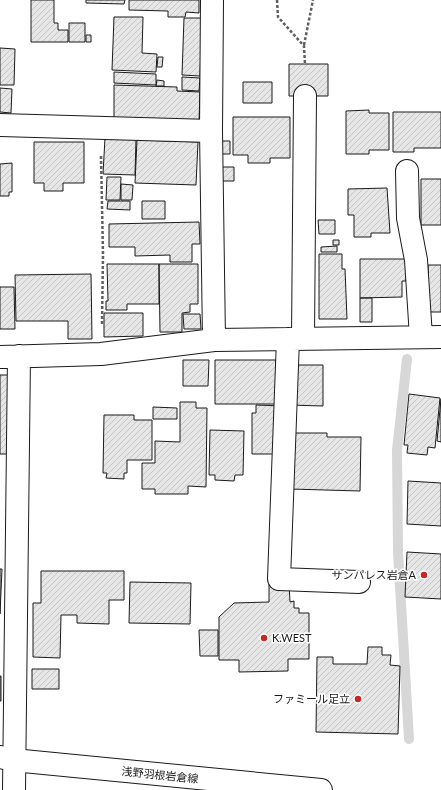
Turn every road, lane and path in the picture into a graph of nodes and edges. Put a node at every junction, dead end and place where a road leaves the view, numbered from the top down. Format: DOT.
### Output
graph roads {
  1 [pos="212,0"];
  2 [pos="278,0"];
  3 [pos="313,0"];
  4 [pos="304,46"];
  5 [pos="305,64"];
  6 [pos="305,96"];
  7 [pos="0,125"];
  8 [pos="100,128"];
  9 [pos="211,131"];
  10 [pos="407,171"];
  11 [pos="431,337"];
  12 [pos="296,339"];
  13 [pos="214,340"];
  14 [pos="101,354"];
  15 [pos="9,356"];
  16 [pos="359,582"];
  17 [pos="7,758"];
  18 [pos="14,790"];
  19 [pos="321,790"];
  1 -- 9 [label="street"];
  2 -- 4 [label="path"];
  3 -- 4 [label="path"];
  4 -- 5 [label="path"];
  6 -- 12 [label="street"];
  7 -- 8 [label="street"];
  8 -- 9 [label="street"];
  8 -- 14 [label="path"];
  9 -- 13 [label="street"];
  10 -- 11 [label="street"];
  11 -- 12 [label="street"];
  12 -- 13 [label="street"];
  12 -- 16 [label="street"];
  13 -- 14 [label="street"];
  14 -- 15 [label="street"];
  15 -- 17 [label="street"];
  17 -- 18 [label="street"];
  17 -- 19 [label="street, 浅野羽根岩倉線"];
}
